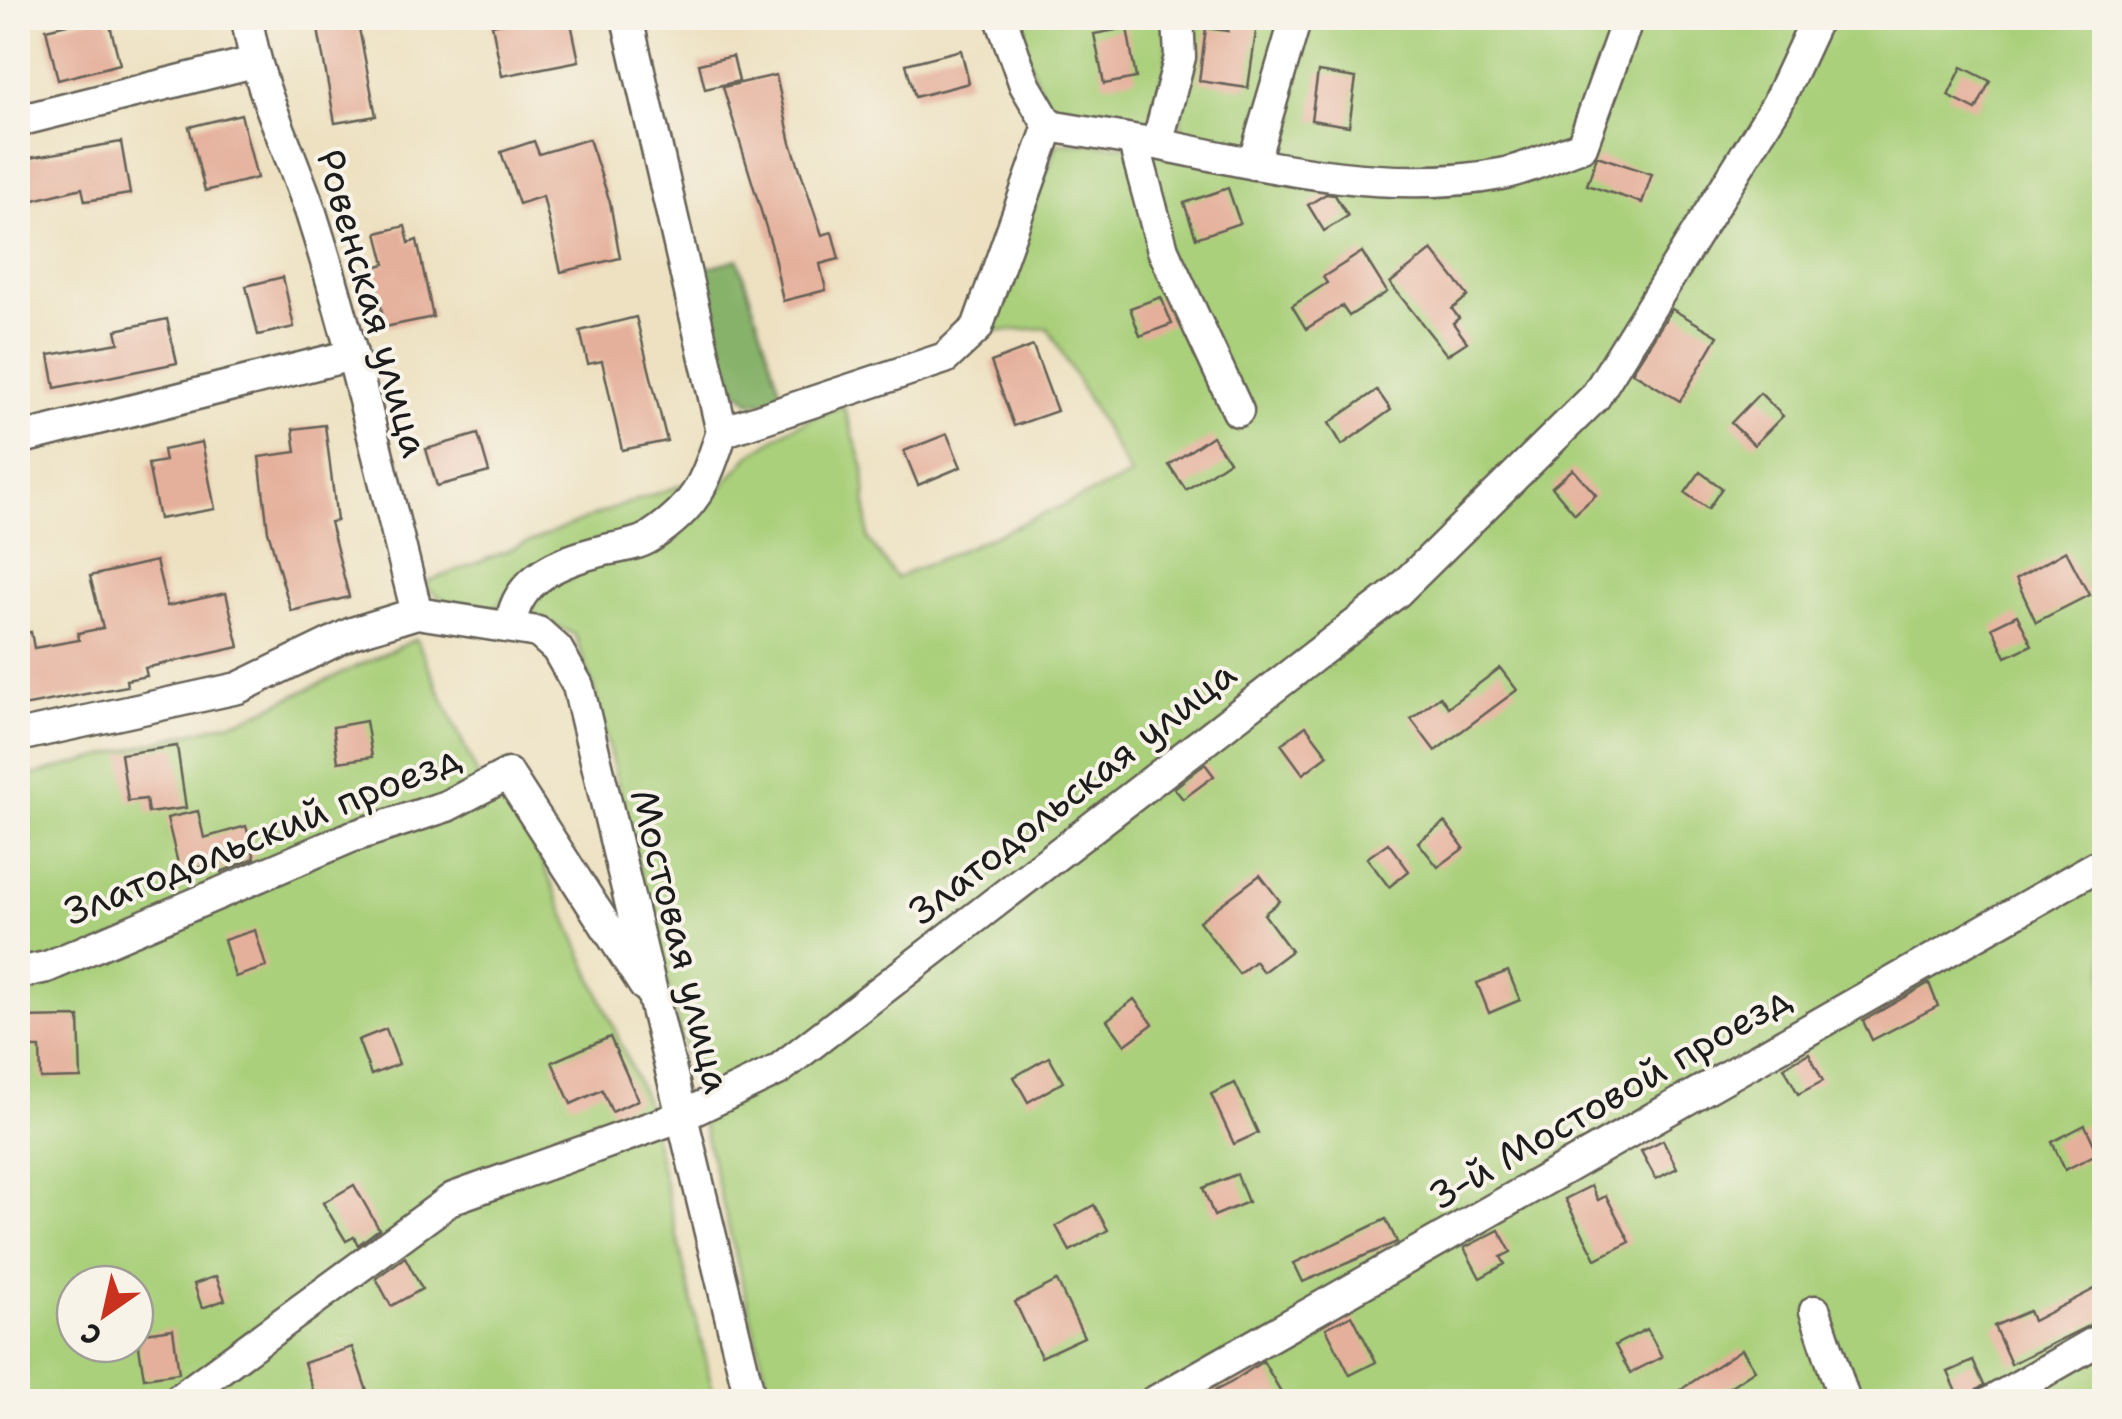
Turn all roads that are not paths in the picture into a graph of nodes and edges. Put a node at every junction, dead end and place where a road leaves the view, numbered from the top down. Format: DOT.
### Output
graph roads {
  1 [pos="247,18"];
  2 [pos="626,18"];
  3 [pos="1002,18"];
  4 [pos="1178,18"];
  5 [pos="1296,18"];
  6 [pos="1628,18"];
  7 [pos="1816,18"];
  8 [pos="254,62"];
  9 [pos="18,121"];
  10 [pos="1049,126"];
  11 [pos="1145,144"];
  12 [pos="1254,164"];
  13 [pos="352,355"];
  14 [pos="1238,411"];
  15 [pos="722,432"];
  16 [pos="18,439"];
  17 [pos="417,613"];
  18 [pos="511,626"];
  19 [pos="18,736"];
  20 [pos="2104,862"];
  21 [pos="18,973"];
  22 [pos="654,1000"];
  23 [pos="682,1116"];
  24 [pos="1816,1311"];
  25 [pos="2104,1337"];
  26 [pos="175,1402"];
  27 [pos="750,1402"];
  28 [pos="1154,1402"];
  29 [pos="1846,1402"];
  30 [pos="1991,1402"];
  1 -- 8 [label="street, Ровенская улица"];
  2 -- 15 [label="street"];
  3 -- 10 [label="street"];
  4 -- 11 [label="street"];
  5 -- 12 [label="street"];
  6 -- 12 [label="street"];
  7 -- 23 [label="street, Златодольская улица"];
  8 -- 9 [label="street"];
  8 -- 13 [label="street, Ровенская улица"];
  10 -- 11 [label="street"];
  10 -- 15 [label="street"];
  11 -- 12 [label="street"];
  11 -- 14 [label="street"];
  13 -- 16 [label="street"];
  13 -- 17 [label="street, Ровенская улица"];
  15 -- 18 [label="street"];
  17 -- 18 [label="street, Мостовая улица"];
  17 -- 19 [label="street"];
  18 -- 22 [label="street, Мостовая улица"];
  20 -- 28 [label="street, 3-й Мостовой проезд"];
  21 -- 22 [label="street, Златодольский проезд"];
  22 -- 23 [label="street, Мостовая улица"];
  23 -- 26 [label="street, Златодольская улица"];
  23 -- 27 [label="street, Мостовая улица"];
  24 -- 29 [label="street"];
  25 -- 30 [label="street"];
}
